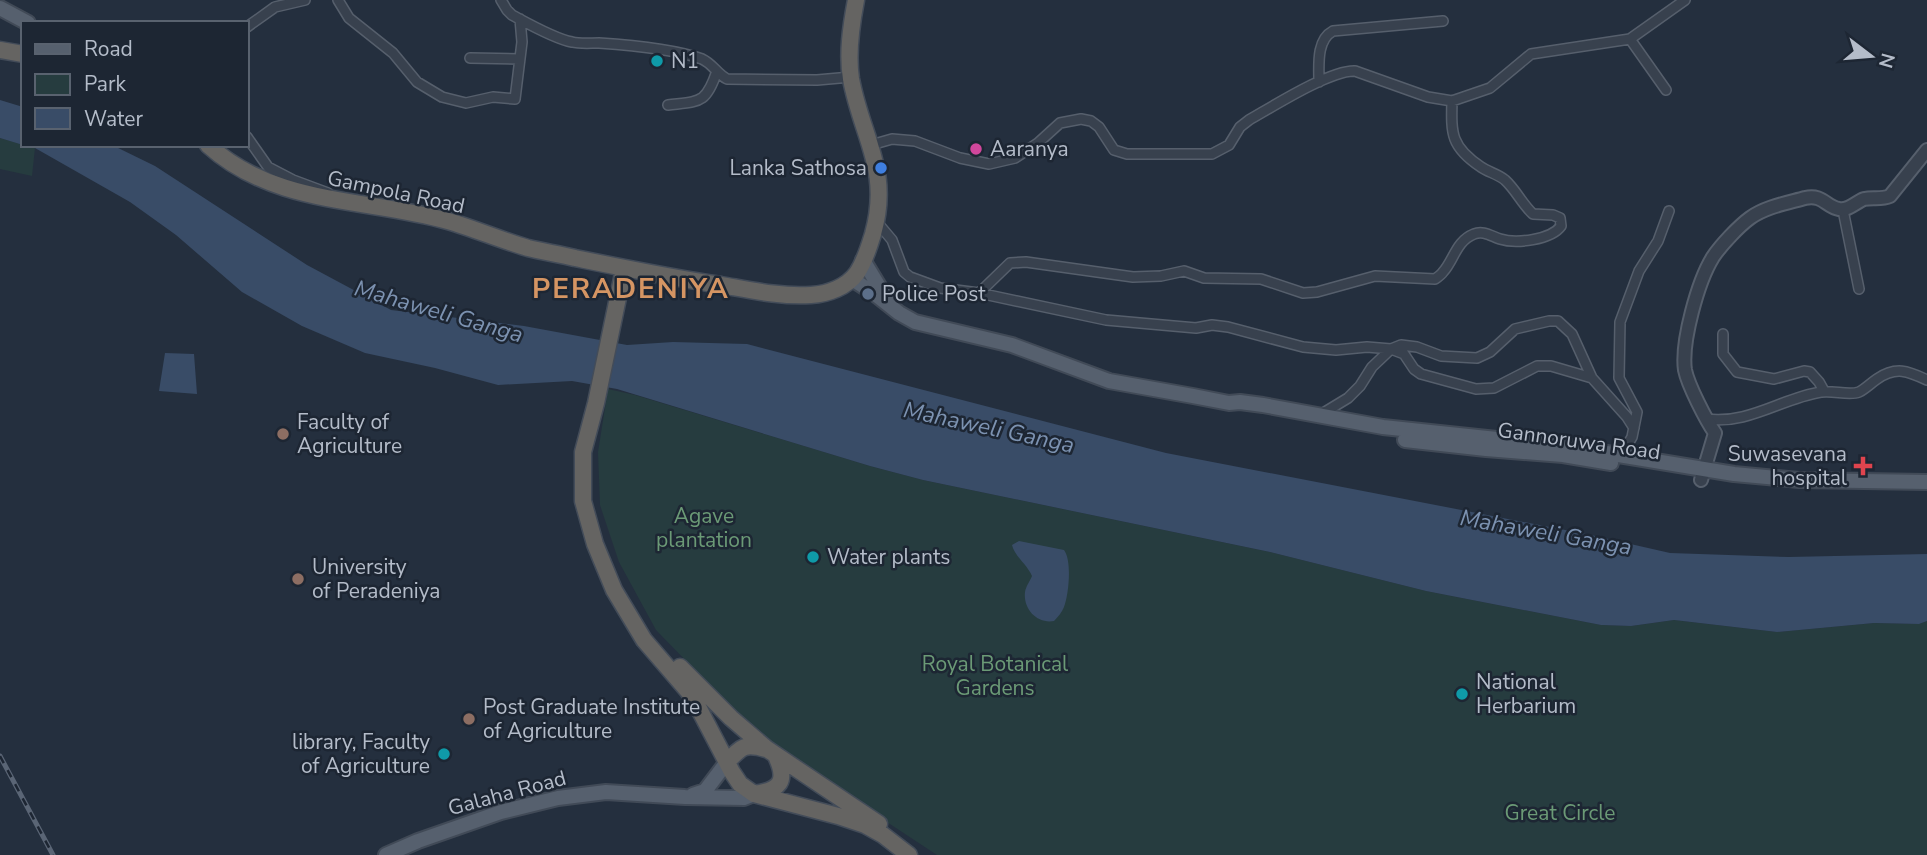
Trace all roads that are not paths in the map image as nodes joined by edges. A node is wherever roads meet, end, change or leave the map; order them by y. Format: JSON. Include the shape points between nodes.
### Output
{"nodes":[{"id":1,"x":305,"y":0,"type":"edge"},
{"id":2,"x":338,"y":0,"type":"edge"},
{"id":3,"x":501,"y":0,"type":"edge"},
{"id":4,"x":856,"y":0,"type":"edge"},
{"id":5,"x":1685,"y":0,"type":"edge"},
{"id":6,"x":0,"y":8,"type":"edge"},
{"id":7,"x":520,"y":19,"type":"junction"},
{"id":8,"x":24,"y":21,"type":"edge"},
{"id":9,"x":1443,"y":21,"type":"dead end"},
{"id":10,"x":248,"y":26,"type":"edge"},
{"id":11,"x":1630,"y":39,"type":"junction"},
{"id":12,"x":0,"y":50,"type":"edge"},
{"id":13,"x":21,"y":54,"type":"edge"},
{"id":14,"x":470,"y":58,"type":"dead end"},
{"id":15,"x":520,"y":59,"type":"junction"},
{"id":16,"x":717,"y":71,"type":"junction"},
{"id":17,"x":851,"y":77,"type":"junction"},
{"id":18,"x":1319,"y":82,"type":"junction"},
{"id":19,"x":1667,"y":90,"type":"dead end"},
{"id":20,"x":1452,"y":101,"type":"junction"},
{"id":21,"x":667,"y":105,"type":"dead end"},
{"id":22,"x":248,"y":138,"type":"edge"},
{"id":23,"x":871,"y":145,"type":"junction"},
{"id":24,"x":211,"y":147,"type":"edge"},
{"id":25,"x":1927,"y":150,"type":"edge"},
{"id":26,"x":341,"y":202,"type":"junction"},
{"id":27,"x":1843,"y":210,"type":"junction"},
{"id":28,"x":1669,"y":211,"type":"dead end"},
{"id":29,"x":876,"y":221,"type":"junction"},
{"id":30,"x":863,"y":260,"type":"junction"},
{"id":31,"x":624,"y":269,"type":"junction"},
{"id":32,"x":852,"y":279,"type":"junction"},
{"id":33,"x":1859,"y":289,"type":"dead end"},
{"id":34,"x":979,"y":293,"type":"junction"},
{"id":35,"x":890,"y":305,"type":"junction"},
{"id":36,"x":1723,"y":334,"type":"dead end"},
{"id":37,"x":1391,"y":349,"type":"junction"},
{"id":38,"x":1592,"y":378,"type":"junction"},
{"id":39,"x":1927,"y":380,"type":"edge"},
{"id":40,"x":1824,"y":391,"type":"junction"},
{"id":41,"x":596,"y":403,"type":"junction"},
{"id":42,"x":1229,"y":403,"type":"junction"},
{"id":43,"x":1319,"y":415,"type":"junction"},
{"id":44,"x":1706,"y":419,"type":"junction"},
{"id":45,"x":1634,"y":428,"type":"junction"},
{"id":46,"x":1529,"y":447,"type":"junction"},
{"id":47,"x":1621,"y":456,"type":"junction"},
{"id":48,"x":1703,"y":475,"type":"junction"},
{"id":49,"x":1927,"y":482,"type":"edge"},
{"id":50,"x":1927,"y":491,"type":"edge"},
{"id":51,"x":771,"y":753,"type":"junction"},
{"id":52,"x":727,"y":762,"type":"junction"},
{"id":53,"x":754,"y":794,"type":"junction"},
{"id":54,"x":685,"y":797,"type":"junction"},
{"id":55,"x":386,"y":855,"type":"edge"},
{"id":56,"x":909,"y":855,"type":"edge"},
{"id":57,"x":923,"y":855,"type":"edge"}],
"edges":[{"from":1,"to":10,"type":"street","via":[[275,8]]},
{"from":2,"to":15,"type":"street","via":[[349,18],[393,53],[417,82],[442,97],[466,103],[494,97],[515,99]]},
{"from":3,"to":7,"type":"street"},
{"from":4,"to":17,"type":"highway"},
{"from":5,"to":11,"type":"street"},
{"from":6,"to":8,"type":"main road"},
{"from":7,"to":15,"type":"street"},
{"from":7,"to":16,"type":"street","via":[[572,42],[674,52],[701,59]]},
{"from":9,"to":18,"type":"street","via":[[1326,35]]},
{"from":11,"to":19,"type":"street"},
{"from":11,"to":20,"type":"street","via":[[1531,54],[1490,88]]},
{"from":12,"to":13,"type":"highway"},
{"from":14,"to":15,"type":"street"},
{"from":16,"to":17,"type":"street","via":[[727,79]]},
{"from":16,"to":21,"type":"street","via":[[705,97]]},
{"from":17,"to":23,"type":"highway"},
{"from":18,"to":20,"type":"street","via":[[1355,71]]},
{"from":18,"to":23,"type":"street","via":[[1249,120],[1229,145],[1212,154],[1127,155],[1114,150],[1099,127],[1081,119],[1060,123],[1015,158],[989,164],[915,141],[892,139]]},
{"from":20,"to":34,"type":"street","via":[[1454,141],[1482,168],[1502,177],[1533,214],[1560,218],[1556,232],[1519,242],[1474,233],[1458,246],[1435,279],[1375,276],[1317,292],[1303,293],[1261,279],[1204,278],[1184,271],[1133,277],[1026,262],[1010,263]]},
{"from":22,"to":26,"type":"street","via":[[268,167]]},
{"from":23,"to":29,"type":"highway","via":[[879,186]]},
{"from":24,"to":26,"type":"highway","name":"Gampola Road","via":[[266,181]]},
{"from":25,"to":27,"type":"street","via":[[1890,196],[1864,200]]},
{"from":26,"to":31,"type":"highway","name":"Gampola Road","via":[[446,220],[530,248]]},
{"from":27,"to":33,"type":"street"},
{"from":27,"to":44,"type":"street","via":[[1809,197],[1766,210],[1740,227],[1713,257],[1693,305],[1686,340],[1685,371]]},
{"from":28,"to":45,"type":"street","via":[[1620,322],[1619,378],[1637,412]]},
{"from":29,"to":30,"type":"highway"},
{"from":29,"to":34,"type":"street","via":[[910,277],[940,288]]},
{"from":30,"to":32,"type":"highway"},
{"from":30,"to":35,"type":"main road","name":"Gannoruwa Road"},
{"from":31,"to":32,"type":"highway","name":"Gampola Road","via":[[794,295],[826,293]]},
{"from":31,"to":41,"type":"highway"},
{"from":32,"to":35,"type":"main road","name":"Gannoruwa Road"},
{"from":34,"to":37,"type":"street","via":[[1106,320],[1228,327],[1303,347]]},
{"from":35,"to":42,"type":"main road","name":"Gannoruwa Road","via":[[915,322],[1012,345],[1109,380]]},
{"from":36,"to":40,"type":"street","via":[[1723,354],[1737,372],[1774,379],[1810,372]]},
{"from":37,"to":38,"type":"street","via":[[1404,354],[1421,374],[1476,389],[1494,388],[1537,366]]},
{"from":37,"to":38,"type":"street","via":[[1401,345],[1441,356],[1476,358],[1490,352],[1515,329],[1558,321],[1572,334]]},
{"from":37,"to":43,"type":"street","via":[[1348,398]]},
{"from":38,"to":45,"type":"street"},
{"from":39,"to":40,"type":"street","via":[[1903,370],[1884,374],[1857,393]]},
{"from":40,"to":44,"type":"street","via":[[1758,414]]},
{"from":41,"to":51,"type":"highway","via":[[590,451],[592,502],[602,540],[626,593],[641,622],[668,656]]},
{"from":41,"to":52,"type":"highway","via":[[583,452],[583,501],[595,544],[623,608],[692,698]]},
{"from":42,"to":43,"type":"main road","name":"Gannoruwa Road"},
{"from":42,"to":46,"type":"main road","name":"Gannoruwa Road","via":[[1394,438],[1455,446]]},
{"from":43,"to":46,"type":"main road","name":"Gannoruwa Road"},
{"from":44,"to":48,"type":"street","via":[[1715,433]]},
{"from":45,"to":47,"type":"street"},
{"from":46,"to":47,"type":"main road","name":"Gannoruwa Road","via":[[1564,446]]},
{"from":46,"to":48,"type":"main road","name":"Gannoruwa Road"},
{"from":47,"to":48,"type":"main road","name":"Gannoruwa Road"},
{"from":48,"to":49,"type":"main road","name":"Gannoruwa Road"},
{"from":48,"to":50,"type":"main road","name":"Gannoruwa Road","via":[[1733,484],[1792,489]]},
{"from":51,"to":52,"type":"highway","via":[[752,745],[742,747]]},
{"from":51,"to":53,"type":"highway","via":[[779,764],[778,786]]},
{"from":51,"to":57,"type":"highway"},
{"from":52,"to":53,"type":"highway","via":[[740,783]]},
{"from":52,"to":54,"type":"main road","via":[[705,791]]},
{"from":53,"to":54,"type":"main road","name":"Galaha Road","via":[[744,798]]},
{"from":53,"to":56,"type":"highway","via":[[865,825]]},
{"from":54,"to":55,"type":"main road","name":"Galaha Road","via":[[606,792],[558,798],[501,812]]}]}
